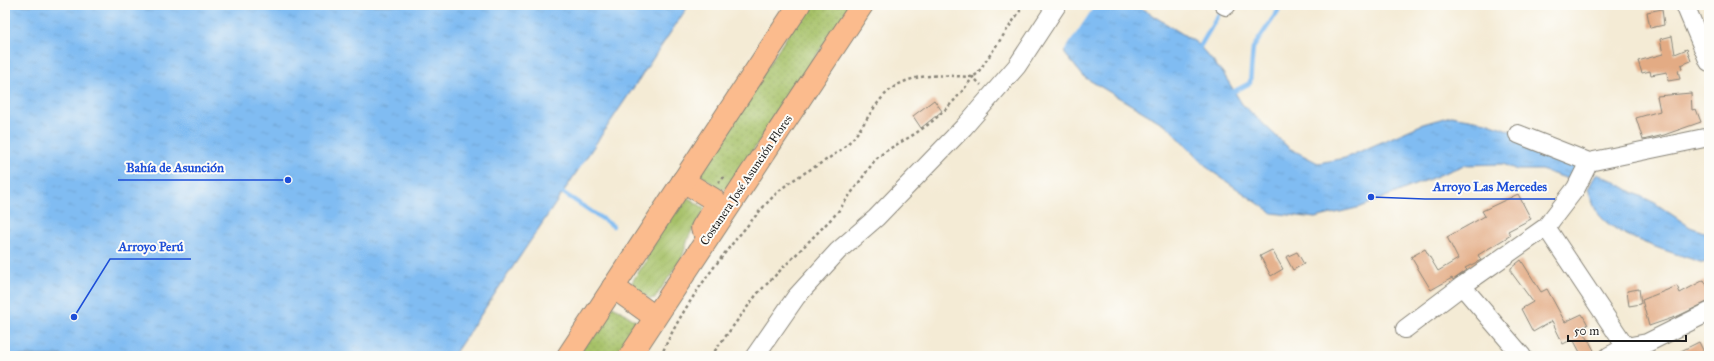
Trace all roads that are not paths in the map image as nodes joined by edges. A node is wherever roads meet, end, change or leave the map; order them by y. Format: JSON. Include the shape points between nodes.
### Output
{"nodes":[{"id":1,"x":799,"y":5,"type":"edge"},
{"id":2,"x":862,"y":5,"type":"edge"},
{"id":3,"x":1057,"y":5,"type":"edge"},
{"id":4,"x":1224,"y":5,"type":"edge"},
{"id":5,"x":1227,"y":5,"type":"edge"},
{"id":6,"x":1685,"y":5,"type":"edge"},
{"id":7,"x":1708,"y":52,"type":"edge"},
{"id":8,"x":1518,"y":134,"type":"dead end"},
{"id":9,"x":1709,"y":136,"type":"edge"},
{"id":10,"x":1587,"y":165,"type":"junction"},
{"id":11,"x":683,"y":180,"type":"junction"},
{"id":12,"x":1546,"y":227,"type":"junction"},
{"id":13,"x":697,"y":254,"type":"junction"},
{"id":14,"x":1462,"y":286,"type":"junction"},
{"id":15,"x":613,"y":287,"type":"junction"},
{"id":16,"x":1709,"y":312,"type":"edge"},
{"id":17,"x":655,"y":316,"type":"junction"},
{"id":18,"x":1405,"y":329,"type":"dead end"},
{"id":19,"x":1626,"y":347,"type":"junction"},
{"id":20,"x":568,"y":356,"type":"edge"},
{"id":21,"x":630,"y":356,"type":"edge"},
{"id":22,"x":755,"y":356,"type":"edge"},
{"id":23,"x":1522,"y":356,"type":"edge"},
{"id":24,"x":1609,"y":356,"type":"edge"}],
"edges":[{"from":1,"to":11,"type":"highway"},
{"from":2,"to":13,"type":"highway","name":"Costanera José Asunción Flores"},
{"from":3,"to":22,"type":"street","via":[[1017,66],[964,127],[882,212],[838,251],[796,297]]},
{"from":4,"to":5,"type":"street"},
{"from":6,"to":7,"type":"street"},
{"from":8,"to":10,"type":"street"},
{"from":9,"to":10,"type":"street"},
{"from":10,"to":12,"type":"street","via":[[1576,188]]},
{"from":11,"to":13,"type":"highway","via":[[710,196],[714,204],[713,210],[697,235]]},
{"from":11,"to":15,"type":"highway"},
{"from":12,"to":14,"type":"street"},
{"from":12,"to":19,"type":"street"},
{"from":13,"to":17,"type":"highway","name":"Costanera José Asunción Flores"},
{"from":14,"to":18,"type":"street"},
{"from":14,"to":23,"type":"street"},
{"from":15,"to":17,"type":"highway"},
{"from":15,"to":20,"type":"highway"},
{"from":16,"to":19,"type":"street","via":[[1647,343]]},
{"from":17,"to":21,"type":"highway","name":"Costanera José Asunción Flores"},
{"from":19,"to":24,"type":"street"}]}
